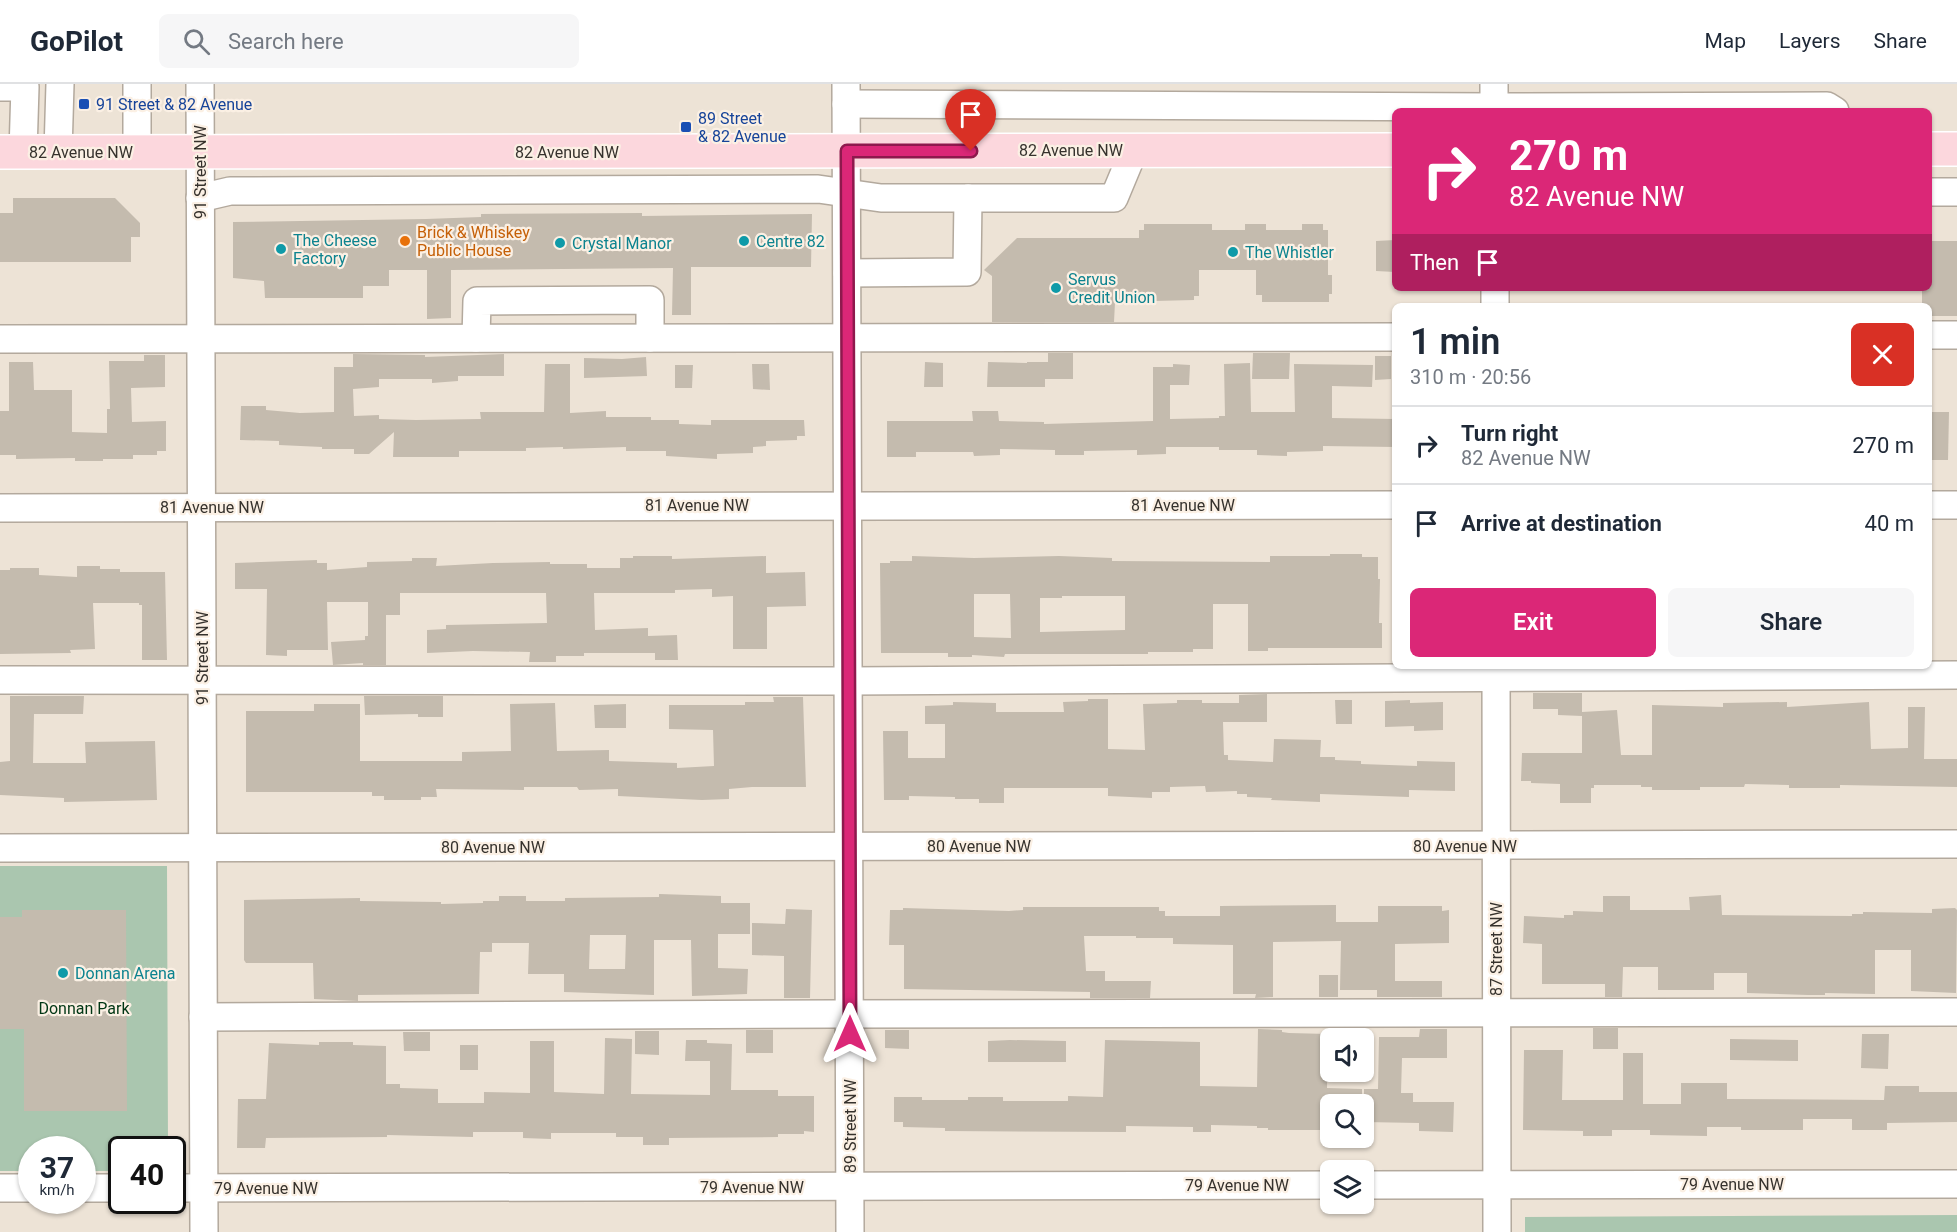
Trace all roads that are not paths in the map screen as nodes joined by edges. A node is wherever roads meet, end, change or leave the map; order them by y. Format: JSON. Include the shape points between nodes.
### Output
{"nodes":[{"id":1,"x":60,"y":84,"type":"edge"},
{"id":2,"x":137,"y":84,"type":"edge"},
{"id":3,"x":200,"y":84,"type":"edge"},
{"id":4,"x":0,"y":87,"type":"edge"},
{"id":5,"x":846,"y":94,"type":"edge"},
{"id":6,"x":1494,"y":101,"type":"edge"},
{"id":7,"x":1830,"y":108,"type":"edge"},
{"id":8,"x":1932,"y":149,"type":"edge"},
{"id":9,"x":1957,"y":149,"type":"edge"},
{"id":10,"x":1134,"y":150,"type":"junction"},
{"id":11,"x":1392,"y":150,"type":"edge"},
{"id":12,"x":847,"y":151,"type":"junction"},
{"id":13,"x":11,"y":152,"type":"edge"},
{"id":14,"x":58,"y":152,"type":"junction"},
{"id":15,"x":137,"y":152,"type":"junction"},
{"id":16,"x":200,"y":152,"type":"junction"},
{"id":17,"x":1932,"y":192,"type":"edge"},
{"id":18,"x":1957,"y":192,"type":"edge"},
{"id":19,"x":847,"y":193,"type":"junction"},
{"id":20,"x":200,"y":198,"type":"junction"},
{"id":21,"x":968,"y":198,"type":"junction"},
{"id":22,"x":847,"y":273,"type":"junction"},
{"id":23,"x":1932,"y":335,"type":"edge"},
{"id":24,"x":1957,"y":335,"type":"edge"},
{"id":25,"x":1392,"y":337,"type":"edge"},
{"id":26,"x":476,"y":338,"type":"junction"},
{"id":27,"x":650,"y":338,"type":"junction"},
{"id":28,"x":848,"y":338,"type":"junction"},
{"id":29,"x":0,"y":339,"type":"edge"},
{"id":30,"x":201,"y":339,"type":"junction"},
{"id":31,"x":848,"y":504,"type":"junction"},
{"id":32,"x":1392,"y":505,"type":"edge"},
{"id":33,"x":1932,"y":505,"type":"edge"},
{"id":34,"x":1957,"y":505,"type":"edge"},
{"id":35,"x":0,"y":507,"type":"edge"},
{"id":36,"x":201,"y":507,"type":"junction"},
{"id":37,"x":1496,"y":671,"type":"edge"},
{"id":38,"x":1957,"y":675,"type":"edge"},
{"id":39,"x":0,"y":680,"type":"edge"},
{"id":40,"x":202,"y":680,"type":"junction"},
{"id":41,"x":849,"y":681,"type":"junction"},
{"id":42,"x":1957,"y":844,"type":"edge"},
{"id":43,"x":1496,"y":846,"type":"junction"},
{"id":44,"x":203,"y":847,"type":"junction"},
{"id":45,"x":849,"y":847,"type":"junction"},
{"id":46,"x":0,"y":848,"type":"edge"},
{"id":47,"x":1957,"y":1012,"type":"edge"},
{"id":48,"x":849,"y":1014,"type":"junction"},
{"id":49,"x":1496,"y":1014,"type":"junction"},
{"id":50,"x":203,"y":1017,"type":"junction"},
{"id":51,"x":1957,"y":1184,"type":"edge"},
{"id":52,"x":1320,"y":1185,"type":"edge"},
{"id":53,"x":1374,"y":1185,"type":"edge"},
{"id":54,"x":1497,"y":1185,"type":"junction"},
{"id":55,"x":850,"y":1187,"type":"junction"},
{"id":56,"x":0,"y":1188,"type":"edge"},
{"id":57,"x":18,"y":1188,"type":"edge"},
{"id":58,"x":186,"y":1188,"type":"edge"},
{"id":59,"x":204,"y":1188,"type":"junction"},
{"id":60,"x":204,"y":1232,"type":"edge"},
{"id":61,"x":850,"y":1232,"type":"edge"},
{"id":62,"x":1497,"y":1232,"type":"edge"}],
"edges":[{"from":1,"to":14,"type":"street"},
{"from":2,"to":15,"type":"street"},
{"from":3,"to":16,"type":"street","name":"91 Street NW"},
{"from":4,"to":13,"type":"street","via":[[26,87]]},
{"from":5,"to":6,"type":"street"},
{"from":5,"to":12,"type":"street","name":"89 Street NW"},
{"from":6,"to":7,"type":"street"},
{"from":8,"to":9,"type":"main road"},
{"from":10,"to":11,"type":"main road","name":"82 Avenue NW"},
{"from":10,"to":12,"type":"main road","name":"82 Avenue NW"},
{"from":10,"to":21,"type":"street","name":"82 Avenue NW","via":[[1114,198]]},
{"from":12,"to":16,"type":"main road","name":"82 Avenue NW"},
{"from":12,"to":19,"type":"street","name":"89 Street NW"},
{"from":13,"to":14,"type":"main road","name":"82 Avenue NW"},
{"from":14,"to":15,"type":"main road","name":"82 Avenue NW"},
{"from":15,"to":16,"type":"main road","name":"82 Avenue NW"},
{"from":16,"to":20,"type":"street","name":"91 Street NW"},
{"from":17,"to":18,"type":"street"},
{"from":19,"to":20,"type":"street","name":"82 Avenue NW","via":[[818,189],[230,191]]},
{"from":19,"to":21,"type":"street","name":"82 Avenue NW","via":[[881,198]]},
{"from":19,"to":22,"type":"street","name":"89 Street NW"},
{"from":20,"to":30,"type":"street","name":"91 Street NW"},
{"from":21,"to":22,"type":"street","via":[[967,272]]},
{"from":22,"to":28,"type":"street","name":"89 Street NW"},
{"from":23,"to":24,"type":"street"},
{"from":25,"to":28,"type":"street"},
{"from":26,"to":27,"type":"street"},
{"from":26,"to":27,"type":"street","via":[[477,301],[638,300],[650,300]]},
{"from":26,"to":30,"type":"street"},
{"from":27,"to":28,"type":"street"},
{"from":28,"to":31,"type":"street","name":"89 Street NW"},
{"from":29,"to":30,"type":"street"},
{"from":30,"to":36,"type":"street","name":"91 Street NW"},
{"from":31,"to":32,"type":"street","name":"81 Avenue NW"},
{"from":31,"to":36,"type":"street","name":"81 Avenue NW"},
{"from":31,"to":41,"type":"street","name":"89 Street NW"},
{"from":33,"to":34,"type":"street"},
{"from":35,"to":36,"type":"street","name":"81 Avenue NW"},
{"from":36,"to":40,"type":"street","name":"91 Street NW"},
{"from":37,"to":38,"type":"street"},
{"from":37,"to":41,"type":"street"},
{"from":37,"to":43,"type":"street","name":"87 Street NW"},
{"from":39,"to":40,"type":"street"},
{"from":40,"to":41,"type":"street"},
{"from":40,"to":44,"type":"street","name":"91 Street NW"},
{"from":41,"to":45,"type":"street","name":"89 Street NW"},
{"from":42,"to":43,"type":"street","name":"80 Avenue NW"},
{"from":43,"to":45,"type":"street","name":"80 Avenue NW"},
{"from":43,"to":49,"type":"street","name":"87 Street NW"},
{"from":44,"to":45,"type":"street","name":"80 Avenue NW"},
{"from":44,"to":46,"type":"street","name":"80 Avenue NW"},
{"from":44,"to":50,"type":"street","name":"91 Street NW"},
{"from":45,"to":48,"type":"street","name":"89 Street NW"},
{"from":47,"to":49,"type":"street"},
{"from":48,"to":49,"type":"street"},
{"from":48,"to":50,"type":"street"},
{"from":48,"to":55,"type":"street","name":"89 Street NW"},
{"from":49,"to":54,"type":"street","name":"87 Street NW"},
{"from":50,"to":59,"type":"street","name":"91 Street NW"},
{"from":51,"to":54,"type":"street","name":"79 Avenue NW"},
{"from":52,"to":55,"type":"street","name":"79 Avenue NW"},
{"from":53,"to":54,"type":"street","name":"79 Avenue NW"},
{"from":54,"to":62,"type":"street","name":"87 Street NW"},
{"from":55,"to":59,"type":"street","name":"79 Avenue NW"},
{"from":55,"to":61,"type":"street","name":"89 Street NW"},
{"from":56,"to":57,"type":"street"},
{"from":58,"to":59,"type":"street","name":"79 Avenue NW"},
{"from":59,"to":60,"type":"street","name":"91 Street NW"}]}
